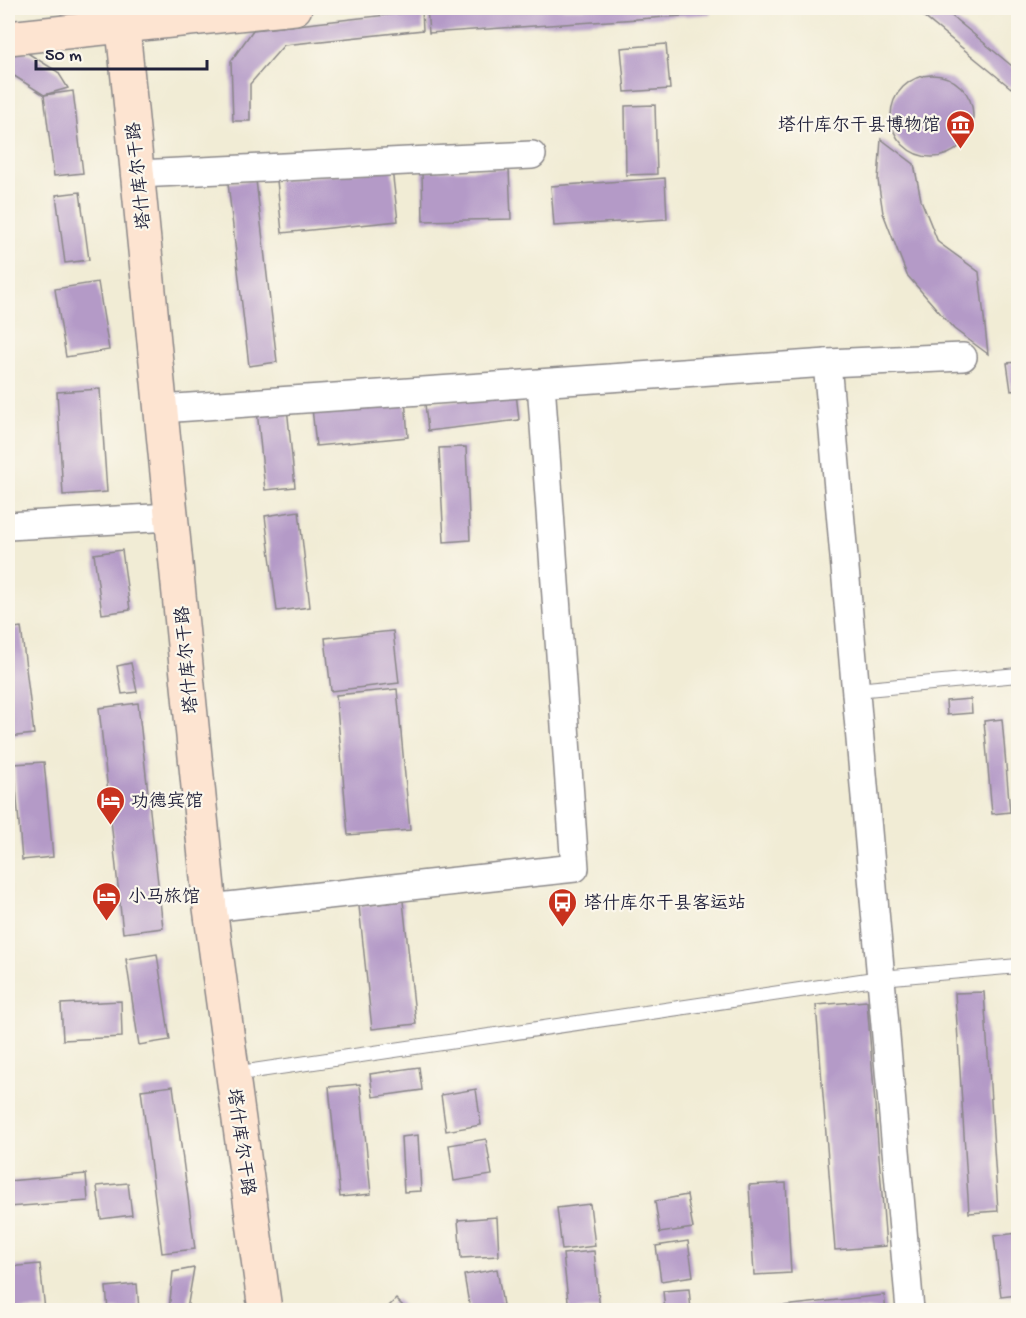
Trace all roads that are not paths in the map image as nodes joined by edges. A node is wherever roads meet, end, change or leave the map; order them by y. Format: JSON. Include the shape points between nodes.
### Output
{"nodes":[{"id":1,"x":295,"y":8,"type":"edge"},
{"id":2,"x":122,"y":16,"type":"edge"},
{"id":3,"x":8,"y":38,"type":"edge"},
{"id":4,"x":532,"y":155,"type":"dead end"},
{"id":5,"x":138,"y":174,"type":"junction"},
{"id":6,"x":963,"y":357,"type":"dead end"},
{"id":7,"x":827,"y":363,"type":"junction"},
{"id":8,"x":541,"y":383,"type":"junction"},
{"id":9,"x":161,"y":409,"type":"junction"},
{"id":10,"x":171,"y":517,"type":"junction"},
{"id":11,"x":8,"y":526,"type":"edge"},
{"id":12,"x":1018,"y":675,"type":"edge"},
{"id":13,"x":856,"y":690,"type":"junction"},
{"id":14,"x":210,"y":908,"type":"junction"},
{"id":15,"x":1018,"y":966,"type":"edge"},
{"id":16,"x":881,"y":978,"type":"junction"},
{"id":17,"x":233,"y":1074,"type":"junction"},
{"id":18,"x":265,"y":1311,"type":"edge"},
{"id":19,"x":910,"y":1311,"type":"edge"}],
"edges":[{"from":1,"to":2,"type":"main road"},
{"from":2,"to":3,"type":"main road","via":[[52,33]]},
{"from":2,"to":5,"type":"main road","name":"塔什库尔干路"},
{"from":4,"to":5,"type":"street"},
{"from":5,"to":9,"type":"main road","name":"塔什库尔干路"},
{"from":6,"to":7,"type":"street"},
{"from":7,"to":8,"type":"street"},
{"from":7,"to":13,"type":"street"},
{"from":8,"to":9,"type":"street"},
{"from":8,"to":14,"type":"street","via":[[575,868]]},
{"from":9,"to":10,"type":"main road","name":"塔什库尔干路"},
{"from":10,"to":11,"type":"street"},
{"from":10,"to":14,"type":"main road","name":"塔什库尔干路"},
{"from":12,"to":13,"type":"lane"},
{"from":13,"to":16,"type":"street"},
{"from":14,"to":17,"type":"main road","name":"塔什库尔干路"},
{"from":15,"to":16,"type":"lane"},
{"from":16,"to":17,"type":"lane"},
{"from":16,"to":19,"type":"street"},
{"from":17,"to":18,"type":"main road","name":"塔什库尔干路"}]}
